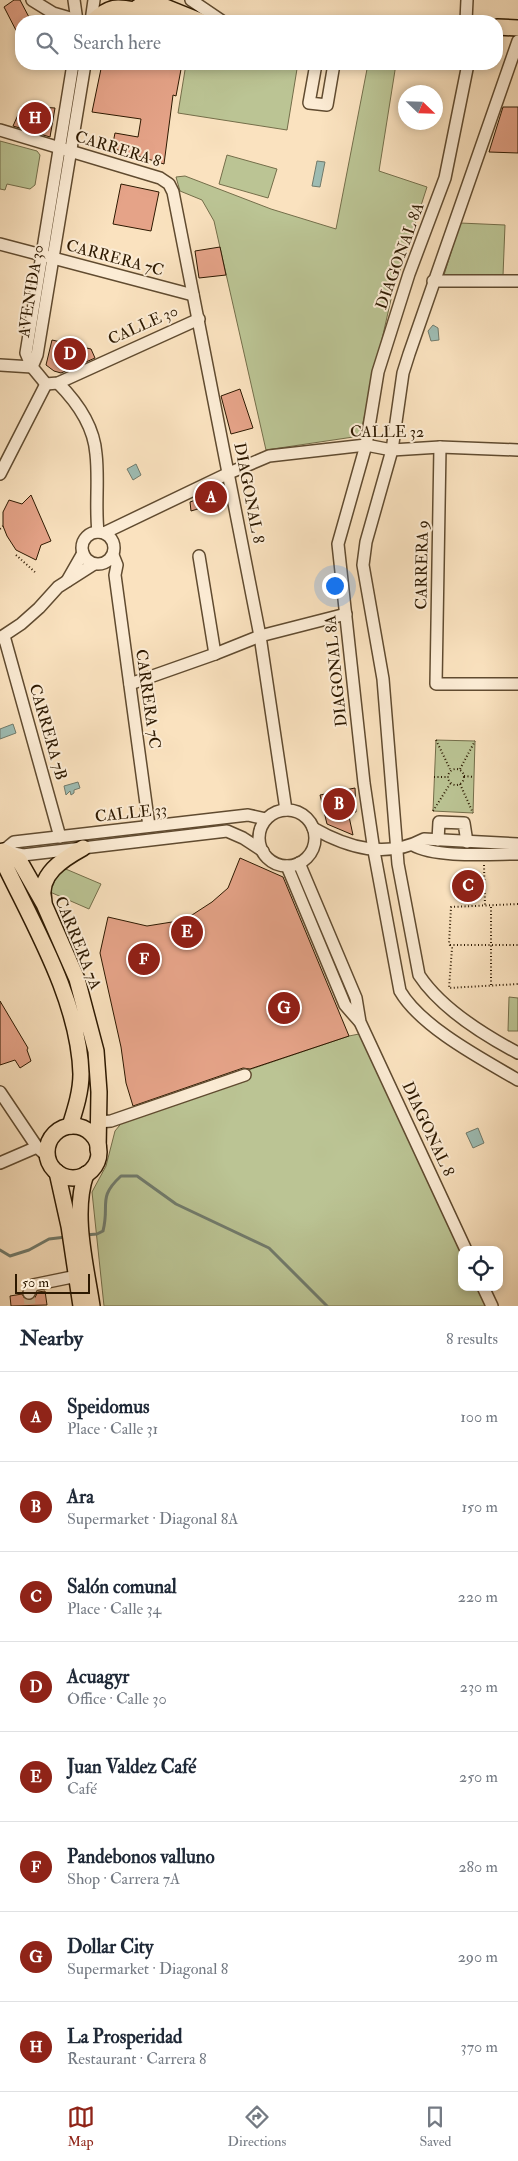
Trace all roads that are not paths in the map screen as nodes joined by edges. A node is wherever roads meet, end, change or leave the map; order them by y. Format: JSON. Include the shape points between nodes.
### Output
{"nodes":[{"id":1,"x":32,"y":0,"type":"edge"},
{"id":2,"x":74,"y":0,"type":"edge"},
{"id":3,"x":94,"y":0,"type":"edge"},
{"id":4,"x":125,"y":0,"type":"edge"},
{"id":5,"x":191,"y":0,"type":"edge"},
{"id":6,"x":467,"y":0,"type":"edge"},
{"id":7,"x":147,"y":6,"type":"edge"},
{"id":8,"x":59,"y":15,"type":"edge"},
{"id":9,"x":76,"y":15,"type":"edge"},
{"id":10,"x":93,"y":15,"type":"edge"},
{"id":11,"x":99,"y":15,"type":"edge"},
{"id":12,"x":160,"y":15,"type":"edge"},
{"id":13,"x":179,"y":15,"type":"edge"},
{"id":14,"x":213,"y":15,"type":"edge"},
{"id":15,"x":466,"y":15,"type":"edge"},
{"id":16,"x":503,"y":28,"type":"edge"},
{"id":17,"x":518,"y":28,"type":"edge"},
{"id":18,"x":518,"y":41,"type":"edge"},
{"id":19,"x":72,"y":70,"type":"edge"},
{"id":20,"x":84,"y":70,"type":"edge"},
{"id":21,"x":315,"y":70,"type":"edge"},
{"id":22,"x":333,"y":70,"type":"edge"},
{"id":23,"x":467,"y":70,"type":"edge"},
{"id":24,"x":0,"y":130,"type":"edge"},
{"id":25,"x":59,"y":148,"type":"junction"},
{"id":26,"x":71,"y":152,"type":"junction"},
{"id":27,"x":169,"y":184,"type":"joint"},
{"id":28,"x":0,"y":244,"type":"edge"},
{"id":29,"x":41,"y":255,"type":"junction"},
{"id":30,"x":53,"y":258,"type":"junction"},
{"id":31,"x":433,"y":281,"type":"junction"},
{"id":32,"x":518,"y":281,"type":"edge"},
{"id":33,"x":193,"y":295,"type":"junction"},
{"id":34,"x":199,"y":319,"type":"junction"},
{"id":35,"x":0,"y":365,"type":"edge"},
{"id":36,"x":32,"y":367,"type":"junction"},
{"id":37,"x":58,"y":383,"type":"junction"},
{"id":38,"x":46,"y":384,"type":"junction"},
{"id":39,"x":366,"y":446,"type":"junction"},
{"id":40,"x":440,"y":447,"type":"junction"},
{"id":41,"x":392,"y":450,"type":"junction"},
{"id":42,"x":518,"y":450,"type":"edge"},
{"id":43,"x":229,"y":473,"type":"junction"},
{"id":44,"x":0,"y":474,"type":"edge"},
{"id":45,"x":95,"y":510,"type":"junction"},
{"id":46,"x":124,"y":524,"type":"junction"},
{"id":47,"x":101,"y":533,"type":"junction"},
{"id":48,"x":84,"y":540,"type":"junction"},
{"id":49,"x":114,"y":549,"type":"junction"},
{"id":50,"x":83,"y":554,"type":"junction"},
{"id":51,"x":199,"y":556,"type":"dead end"},
{"id":52,"x":99,"y":564,"type":"junction"},
{"id":53,"x":115,"y":575,"type":"junction"},
{"id":54,"x":67,"y":581,"type":"junction"},
{"id":55,"x":346,"y":614,"type":"junction"},
{"id":56,"x":260,"y":636,"type":"junction"},
{"id":57,"x":2,"y":637,"type":"edge"},
{"id":58,"x":215,"y":654,"type":"junction"},
{"id":59,"x":130,"y":684,"type":"junction"},
{"id":60,"x":518,"y":684,"type":"edge"},
{"id":61,"x":286,"y":810,"type":"junction"},
{"id":62,"x":266,"y":819,"type":"junction"},
{"id":63,"x":149,"y":826,"type":"junction"},
{"id":64,"x":313,"y":828,"type":"junction"},
{"id":65,"x":60,"y":837,"type":"junction"},
{"id":66,"x":334,"y":840,"type":"junction"},
{"id":67,"x":438,"y":840,"type":"junction"},
{"id":68,"x":467,"y":842,"type":"junction"},
{"id":69,"x":518,"y":844,"type":"edge"},
{"id":70,"x":314,"y":845,"type":"junction"},
{"id":71,"x":413,"y":845,"type":"junction"},
{"id":72,"x":83,"y":848,"type":"junction"},
{"id":73,"x":397,"y":848,"type":"junction"},
{"id":74,"x":1,"y":850,"type":"edge"},
{"id":75,"x":374,"y":850,"type":"junction"},
{"id":76,"x":263,"y":851,"type":"junction"},
{"id":77,"x":518,"y":854,"type":"edge"},
{"id":78,"x":298,"y":863,"type":"junction"},
{"id":79,"x":287,"y":866,"type":"junction"},
{"id":80,"x":46,"y":910,"type":"junction"},
{"id":81,"x":360,"y":1022,"type":"junction"},
{"id":82,"x":518,"y":1053,"type":"edge"},
{"id":83,"x":245,"y":1075,"type":"dead end"},
{"id":84,"x":518,"y":1080,"type":"edge"},
{"id":85,"x":0,"y":1092,"type":"edge"},
{"id":86,"x":98,"y":1122,"type":"junction"},
{"id":87,"x":70,"y":1126,"type":"junction"},
{"id":88,"x":98,"y":1150,"type":"junction"},
{"id":89,"x":42,"y":1152,"type":"junction"},
{"id":90,"x":0,"y":1164,"type":"edge"},
{"id":91,"x":57,"y":1172,"type":"junction"},
{"id":92,"x":86,"y":1174,"type":"junction"},
{"id":93,"x":75,"y":1225,"type":"junction"},
{"id":94,"x":464,"y":1246,"type":"edge"},
{"id":95,"x":78,"y":1251,"type":"junction"},
{"id":96,"x":77,"y":1276,"type":"junction"},
{"id":97,"x":486,"y":1291,"type":"edge"},
{"id":98,"x":29,"y":1293,"type":"dead end"},
{"id":99,"x":81,"y":1306,"type":"edge"},
{"id":100,"x":92,"y":1306,"type":"edge"},
{"id":101,"x":492,"y":1306,"type":"edge"}],
"edges":[{"from":1,"to":8,"type":"street"},
{"from":2,"to":9,"type":"street"},
{"from":3,"to":10,"type":"street"},
{"from":4,"to":7,"type":"main road"},
{"from":5,"to":14,"type":"street"},
{"from":6,"to":15,"type":"street"},
{"from":7,"to":11,"type":"main road","via":[[116,7]]},
{"from":7,"to":12,"type":"main road"},
{"from":7,"to":13,"type":"main road"},
{"from":16,"to":17,"type":"main road"},
{"from":18,"to":31,"type":"street"},
{"from":19,"to":25,"type":"street","name":"AVENIDA 30"},
{"from":20,"to":26,"type":"street","name":"AVENIDA 30"},
{"from":21,"to":22,"type":"street","via":[[309,103],[326,105]]},
{"from":23,"to":39,"type":"street","name":"DIAGONAL 8A","via":[[443,185],[409,274],[378,372]]},
{"from":24,"to":25,"type":"street","name":"CARRERA 8"},
{"from":25,"to":26,"type":"street","name":"CARRERA 8"},
{"from":25,"to":29,"type":"street","name":"AVENIDA 30"},
{"from":26,"to":27,"type":"street","name":"CARRERA 8","via":[[160,178]]},
{"from":26,"to":30,"type":"street","name":"AVENIDA 30"},
{"from":27,"to":33,"type":"street","name":"DIAGONAL 8"},
{"from":28,"to":29,"type":"street","name":"CARRERA 7C"},
{"from":29,"to":30,"type":"street","name":"CARRERA 7C"},
{"from":29,"to":36,"type":"street","name":"AVENIDA 30","via":[[26,353]]},
{"from":30,"to":33,"type":"street","name":"CARRERA 7C"},
{"from":30,"to":36,"type":"street","name":"AVENIDA 30","via":[[37,356]]},
{"from":31,"to":32,"type":"street"},
{"from":31,"to":41,"type":"street","via":[[403,373]]},
{"from":33,"to":34,"type":"street","name":"DIAGONAL 8"},
{"from":34,"to":37,"type":"street","name":"CALLE 30"},
{"from":34,"to":43,"type":"street","name":"DIAGONAL 8"},
{"from":35,"to":36,"type":"street"},
{"from":36,"to":38,"type":"street"},
{"from":37,"to":38,"type":"street","name":"CALLE 30"},
{"from":37,"to":45,"type":"street","via":[[72,397],[87,421],[96,453]]},
{"from":38,"to":44,"type":"street"},
{"from":39,"to":41,"type":"street","name":"CALLE 32"},
{"from":39,"to":43,"type":"street","name":"CALLE 32","via":[[269,456]]},
{"from":39,"to":55,"type":"street","name":"DIAGONAL 8A","via":[[338,544]]},
{"from":40,"to":41,"type":"street","name":"CALLE 32"},
{"from":40,"to":42,"type":"street","name":"CALLE 32"},
{"from":40,"to":60,"type":"street","name":"CARRERA 9","via":[[436,684]]},
{"from":41,"to":73,"type":"street","via":[[366,542],[363,566],[382,679]]},
{"from":43,"to":46,"type":"street","name":"CALLE 32"},
{"from":43,"to":56,"type":"street","name":"DIAGONAL 8"},
{"from":45,"to":47,"type":"street"},
{"from":45,"to":48,"type":"street"},
{"from":46,"to":47,"type":"street","name":"CALLE 32"},
{"from":46,"to":49,"type":"street"},
{"from":47,"to":48,"type":"street"},
{"from":47,"to":49,"type":"street"},
{"from":48,"to":50,"type":"street"},
{"from":49,"to":52,"type":"street"},
{"from":49,"to":53,"type":"street","name":"CARRERA 7C"},
{"from":50,"to":52,"type":"street"},
{"from":50,"to":54,"type":"street"},
{"from":51,"to":58,"type":"street"},
{"from":52,"to":53,"type":"street"},
{"from":52,"to":54,"type":"street"},
{"from":53,"to":59,"type":"street","name":"CARRERA 7C"},
{"from":54,"to":57,"type":"street","via":[[40,608]]},
{"from":55,"to":56,"type":"street"},
{"from":55,"to":75,"type":"street","name":"DIAGONAL 8A"},
{"from":56,"to":58,"type":"street"},
{"from":56,"to":61,"type":"street","name":"DIAGONAL 8"},
{"from":57,"to":65,"type":"street","name":"CARRERA 7B"},
{"from":58,"to":59,"type":"street"},
{"from":59,"to":63,"type":"street","name":"CARRERA 7C"},
{"from":61,"to":62,"type":"street"},
{"from":61,"to":64,"type":"street","via":[[302,814]]},
{"from":62,"to":63,"type":"street","name":"CALLE 33","via":[[248,815]]},
{"from":62,"to":76,"type":"street","via":[[259,840]]},
{"from":63,"to":65,"type":"street","name":"CALLE 33"},
{"from":64,"to":66,"type":"street"},
{"from":64,"to":70,"type":"street"},
{"from":65,"to":74,"type":"street","name":"CALLE 33","via":[[14,842]]},
{"from":66,"to":70,"type":"street"},
{"from":66,"to":75,"type":"street"},
{"from":67,"to":68,"type":"street"},
{"from":67,"to":68,"type":"street","via":[[439,822],[464,823]]},
{"from":67,"to":71,"type":"street","via":[[424,839]]},
{"from":68,"to":69,"type":"street"},
{"from":70,"to":78,"type":"street","via":[[305,859]]},
{"from":71,"to":73,"type":"street"},
{"from":71,"to":77,"type":"street","via":[[436,852]]},
{"from":72,"to":74,"type":"street","name":"CALLE 33","via":[[24,855]]},
{"from":72,"to":76,"type":"street","name":"CALLE 33","via":[[227,831]]},
{"from":72,"to":80,"type":"main road","via":[[57,864],[47,876],[41,891]]},
{"from":73,"to":75,"type":"street"},
{"from":73,"to":82,"type":"street","via":[[419,975],[438,998],[480,1030]]},
{"from":74,"to":80,"type":"main road","name":"CARRERA 7A","via":[[19,860]]},
{"from":74,"to":87,"type":"main road","name":"CARRERA 7A","via":[[3,861],[60,980],[70,1014],[81,1075]]},
{"from":75,"to":84,"type":"street","name":"DIAGONAL 8A","via":[[400,991],[411,1008],[455,1041]]},
{"from":76,"to":79,"type":"street","via":[[271,861]]},
{"from":78,"to":79,"type":"street"},
{"from":78,"to":81,"type":"street","name":"DIAGONAL 8","via":[[356,998]]},
{"from":79,"to":81,"type":"street","name":"DIAGONAL 8","via":[[345,1005]]},
{"from":80,"to":86,"type":"main road","name":"CARRERA 7A","via":[[77,979],[96,1051]]},
{"from":81,"to":94,"type":"street","name":"DIAGONAL 8"},
{"from":83,"to":86,"type":"street","via":[[111,1121]]},
{"from":85,"to":89,"type":"street"},
{"from":86,"to":88,"type":"main road","name":"CARRERA 7A"},
{"from":87,"to":88,"type":"main road","via":[[92,1135]]},
{"from":87,"to":89,"type":"main road","via":[[57,1132],[47,1150]]},
{"from":88,"to":92,"type":"main road","via":[[94,1166]]},
{"from":89,"to":90,"type":"street"},
{"from":89,"to":91,"type":"main road"},
{"from":91,"to":92,"type":"main road","via":[[68,1177]]},
{"from":91,"to":93,"type":"main road"},
{"from":92,"to":93,"type":"main road"},
{"from":93,"to":95,"type":"main road"},
{"from":95,"to":96,"type":"main road"},
{"from":95,"to":100,"type":"main road"},
{"from":96,"to":98,"type":"street","via":[[33,1284]]},
{"from":96,"to":99,"type":"main road"},
{"from":97,"to":101,"type":"street"}]}
